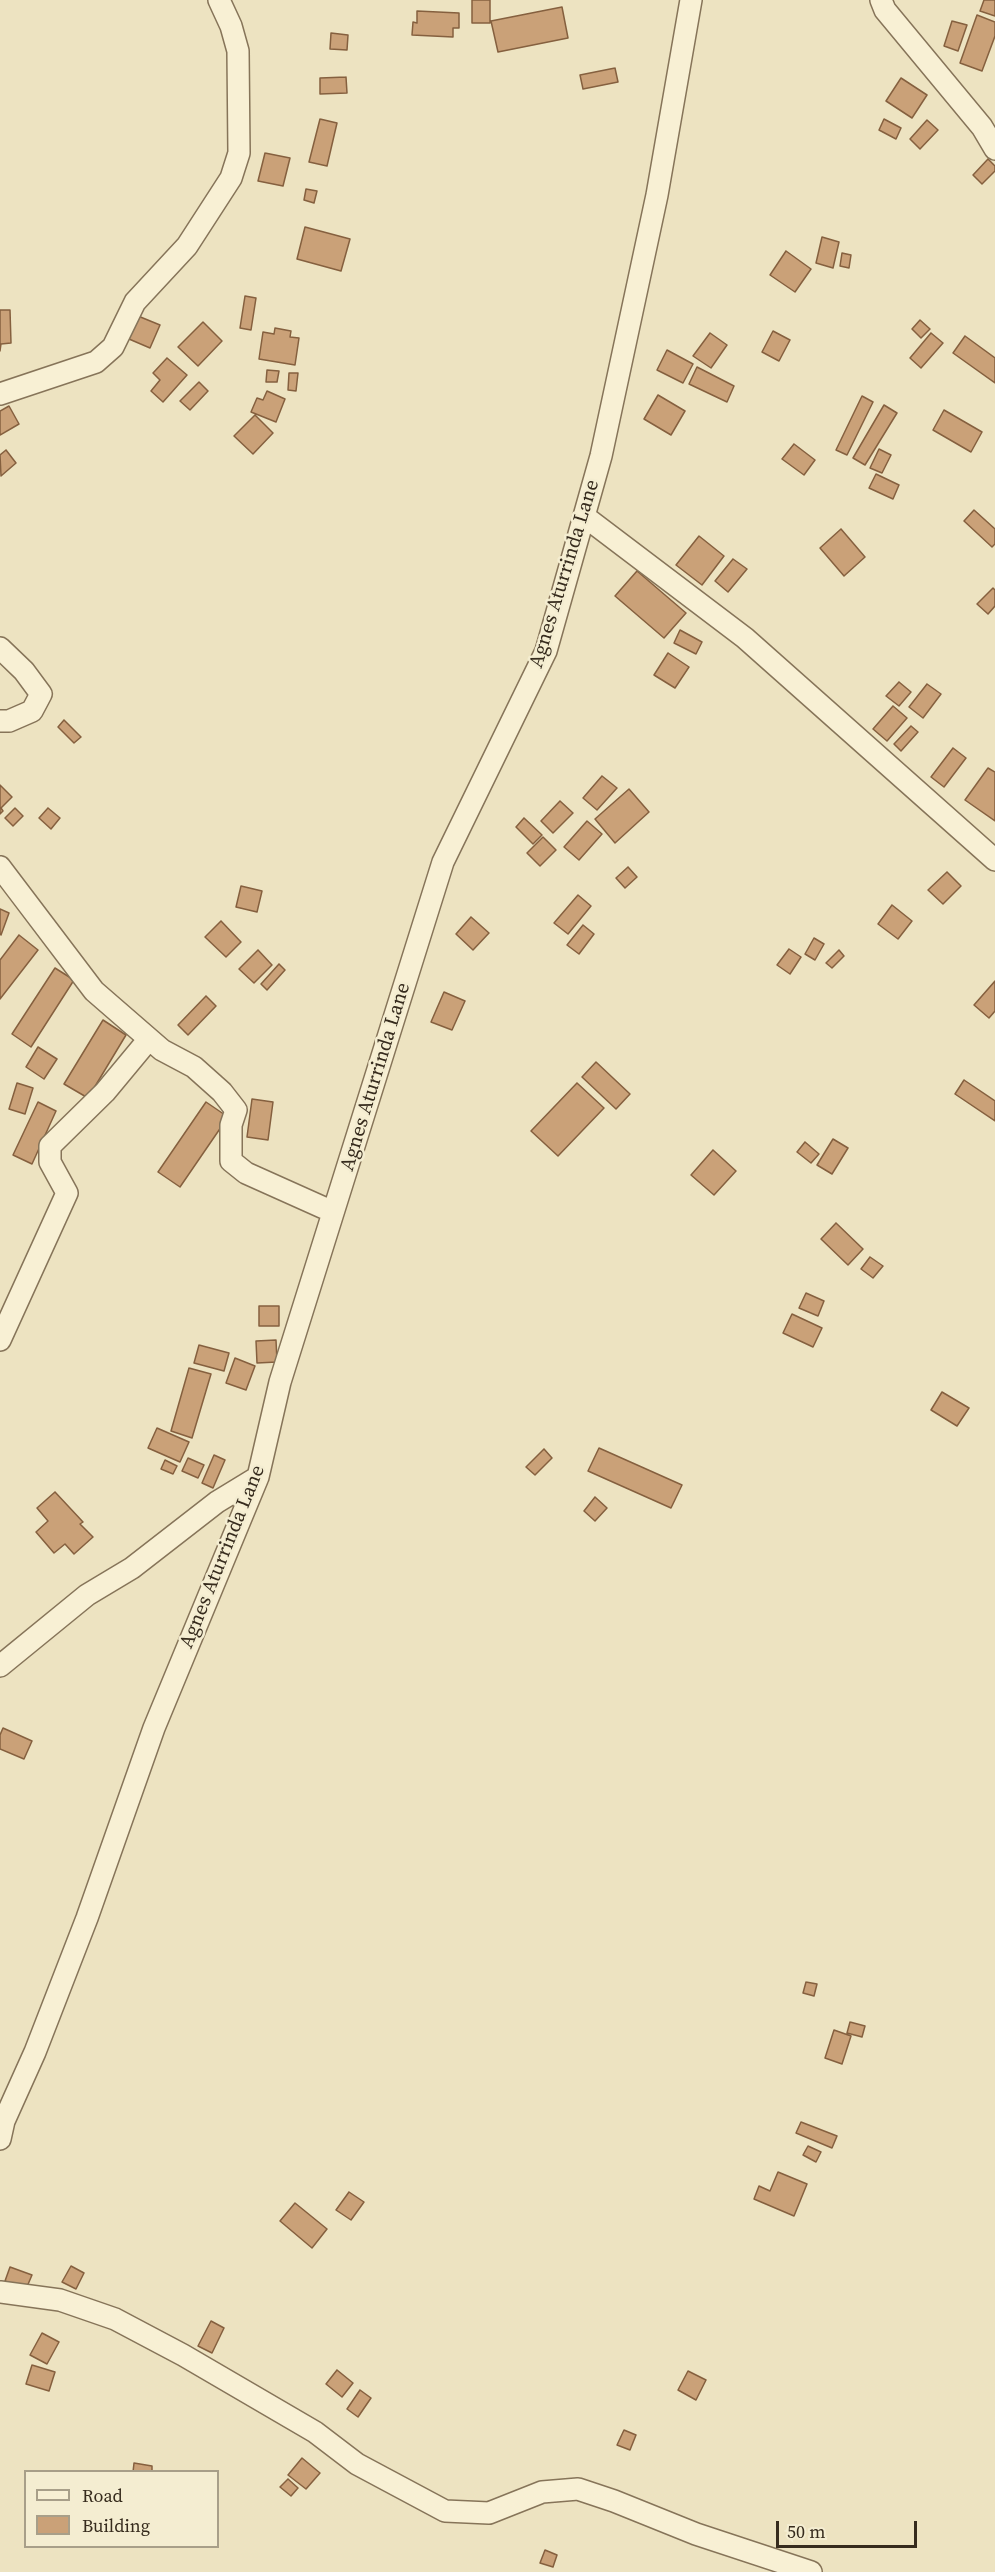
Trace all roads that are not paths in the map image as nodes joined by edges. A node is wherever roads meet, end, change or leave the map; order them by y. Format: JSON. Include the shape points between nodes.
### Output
{"nodes":[{"id":1,"x":219,"y":0,"type":"edge"},
{"id":2,"x":691,"y":0,"type":"edge"},
{"id":3,"x":880,"y":0,"type":"edge"},
{"id":4,"x":995,"y":149,"type":"edge"},
{"id":5,"x":0,"y":394,"type":"edge"},
{"id":6,"x":584,"y":516,"type":"junction"},
{"id":7,"x":0,"y":648,"type":"edge"},
{"id":8,"x":0,"y":721,"type":"edge"},
{"id":9,"x":995,"y":860,"type":"edge"},
{"id":10,"x":0,"y":867,"type":"edge"},
{"id":11,"x":149,"y":1039,"type":"junction"},
{"id":12,"x":333,"y":1212,"type":"junction"},
{"id":13,"x":0,"y":1340,"type":"edge"},
{"id":14,"x":258,"y":1477,"type":"junction"},
{"id":15,"x":0,"y":1666,"type":"edge"},
{"id":16,"x":0,"y":2139,"type":"edge"},
{"id":17,"x":0,"y":2292,"type":"edge"},
{"id":18,"x":811,"y":2572,"type":"edge"}],
"edges":[{"from":1,"to":5,"type":"street","via":[[238,51],[238,153],[231,178],[187,246],[135,302],[113,347],[96,362]]},
{"from":2,"to":6,"type":"street","name":"Agnes Aturrinda Lane","via":[[657,195],[601,456]]},
{"from":3,"to":4,"type":"street","via":[[982,127]]},
{"from":6,"to":9,"type":"street","via":[[745,638]]},
{"from":6,"to":12,"type":"street","name":"Agnes Aturrinda Lane","via":[[546,651],[443,862]]},
{"from":7,"to":8,"type":"street","via":[[41,694],[32,711]]},
{"from":10,"to":11,"type":"street","via":[[94,991]]},
{"from":11,"to":12,"type":"street","via":[[194,1067],[236,1110],[231,1125],[231,1161],[246,1173]]},
{"from":11,"to":13,"type":"street","via":[[105,1092],[50,1146],[50,1162],[67,1193]]},
{"from":12,"to":14,"type":"street","name":"Agnes Aturrinda Lane","via":[[280,1382]]},
{"from":14,"to":15,"type":"street","via":[[217,1502],[132,1568],[87,1595]]},
{"from":14,"to":16,"type":"street","name":"Agnes Aturrinda Lane","via":[[154,1728],[87,1918]]},
{"from":17,"to":18,"type":"street","via":[[60,2300],[115,2319],[315,2433],[357,2464],[445,2511],[489,2513],[542,2492],[578,2489]]}]}
